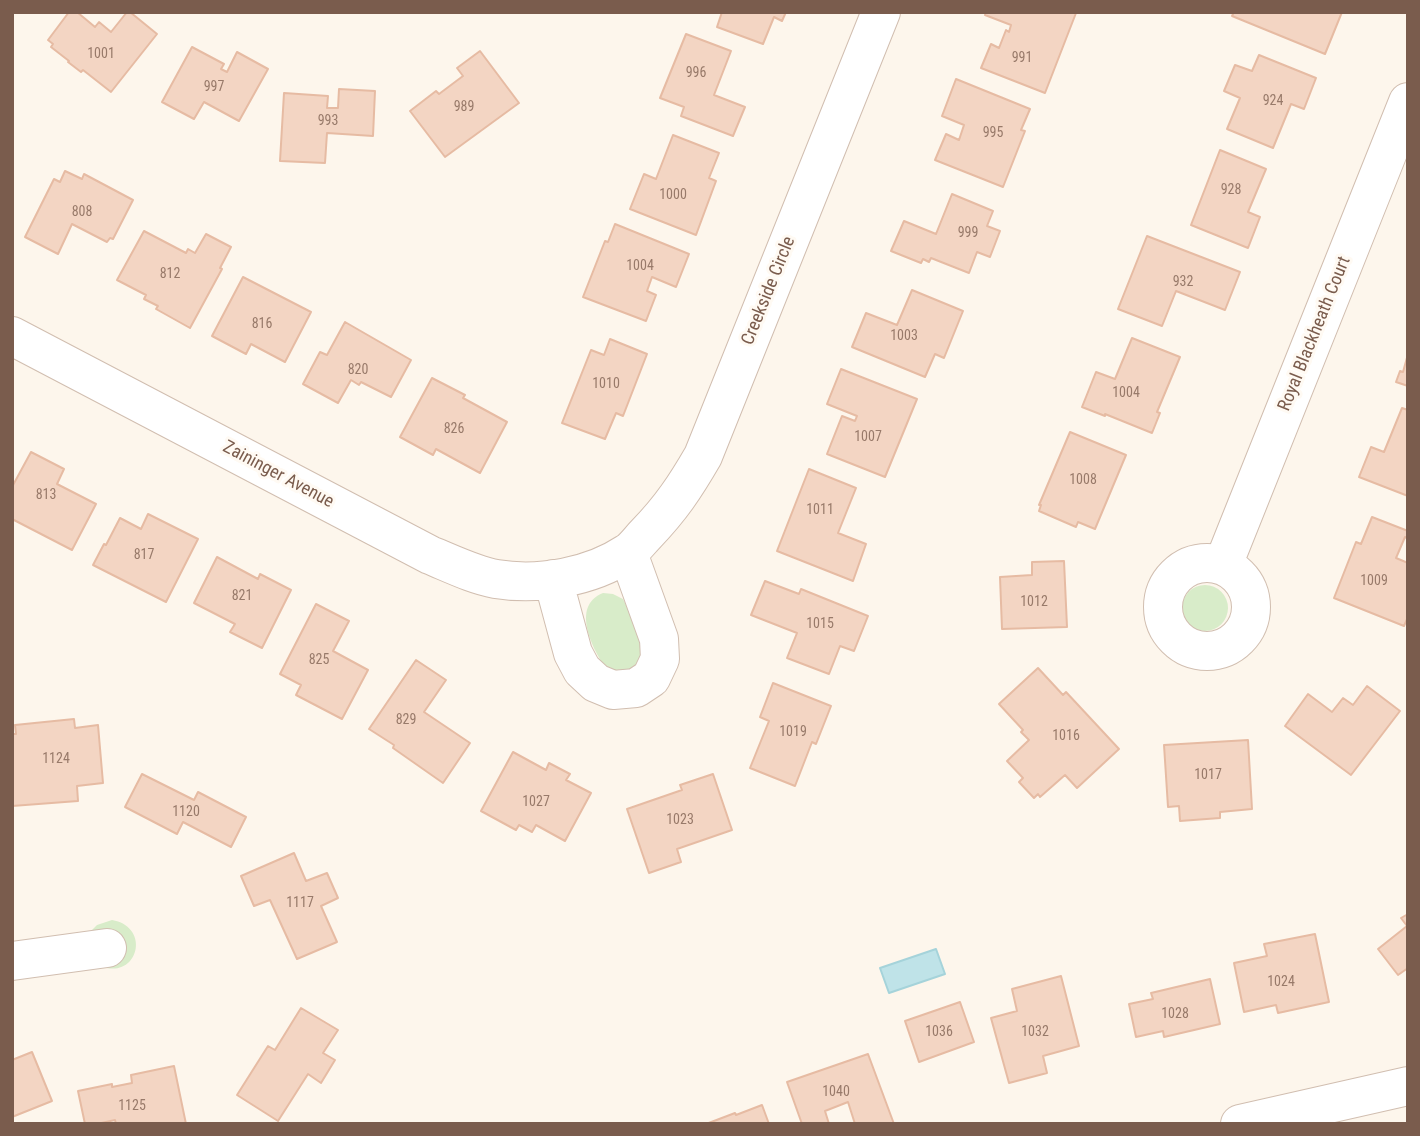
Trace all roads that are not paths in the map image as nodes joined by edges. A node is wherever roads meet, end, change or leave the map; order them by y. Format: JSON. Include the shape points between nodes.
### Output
{"nodes":[{"id":1,"x":881,"y":12,"type":"edge"},
{"id":2,"x":1408,"y":102,"type":"edge"},
{"id":3,"x":12,"y":336,"type":"edge"},
{"id":4,"x":628,"y":553,"type":"junction"},
{"id":5,"x":1223,"y":565,"type":"dead end"},
{"id":6,"x":553,"y":579,"type":"junction"},
{"id":7,"x":107,"y":948,"type":"dead end"},
{"id":8,"x":12,"y":961,"type":"edge"},
{"id":9,"x":1408,"y":1086,"type":"edge"},
{"id":10,"x":1240,"y":1124,"type":"edge"}],
"edges":[{"from":1,"to":4,"type":"street","name":"Creekside Circle","via":[[703,456],[663,517]]},
{"from":2,"to":5,"type":"street","name":"Royal Blackheath Court"},
{"from":3,"to":6,"type":"street","name":"Zaininger Avenue","via":[[430,555],[496,579]]},
{"from":4,"to":6,"type":"street","name":"Creekside Circle","via":[[595,570]]},
{"from":4,"to":6,"type":"street","via":[[659,639],[660,659],[650,678],[635,688],[613,690],[582,670]]},
{"from":7,"to":8,"type":"street"},
{"from":9,"to":10,"type":"street"}]}
